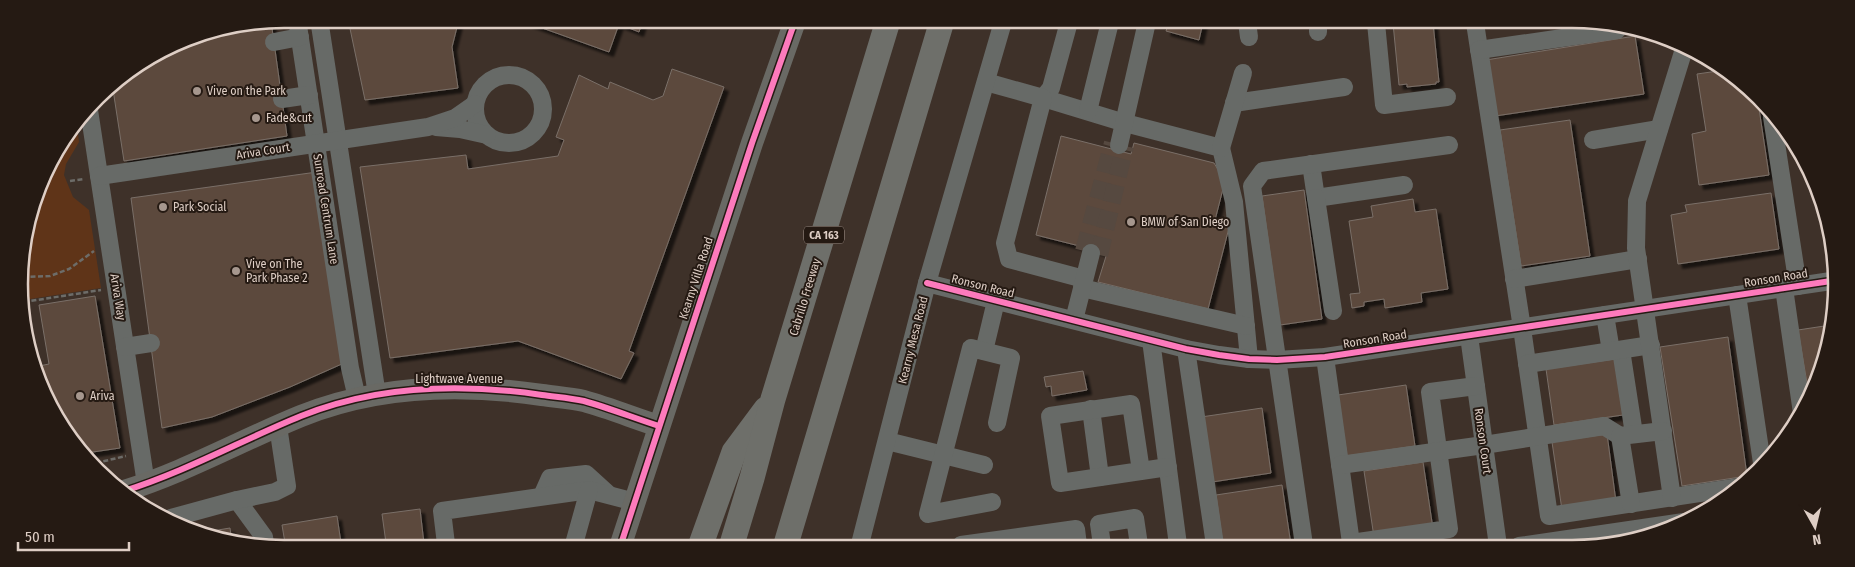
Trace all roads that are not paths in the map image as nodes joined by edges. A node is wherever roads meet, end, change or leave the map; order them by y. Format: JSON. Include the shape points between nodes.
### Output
{"nodes":[{"id":1,"x":298,"y":28,"type":"edge"},
{"id":2,"x":321,"y":28,"type":"edge"},
{"id":3,"x":793,"y":28,"type":"edge"},
{"id":4,"x":886,"y":28,"type":"edge"},
{"id":5,"x":940,"y":28,"type":"edge"},
{"id":6,"x":1001,"y":28,"type":"edge"},
{"id":7,"x":1067,"y":28,"type":"edge"},
{"id":8,"x":1109,"y":28,"type":"edge"},
{"id":9,"x":1146,"y":28,"type":"edge"},
{"id":10,"x":1376,"y":28,"type":"edge"},
{"id":11,"x":1476,"y":28,"type":"edge"},
{"id":12,"x":1611,"y":31,"type":"edge"},
{"id":13,"x":300,"y":37,"type":"junction"},
{"id":14,"x":274,"y":42,"type":"dead end"},
{"id":15,"x":1479,"y":50,"type":"junction"},
{"id":16,"x":1683,"y":53,"type":"edge"},
{"id":17,"x":1243,"y":73,"type":"dead end"},
{"id":18,"x":986,"y":82,"type":"junction"},
{"id":19,"x":1344,"y":87,"type":"dead end"},
{"id":20,"x":309,"y":95,"type":"junction"},
{"id":21,"x":1447,"y":97,"type":"dead end"},
{"id":22,"x":1043,"y":98,"type":"junction"},
{"id":23,"x":282,"y":99,"type":"dead end"},
{"id":24,"x":475,"y":104,"type":"junction"},
{"id":25,"x":1234,"y":104,"type":"junction"},
{"id":26,"x":1088,"y":111,"type":"junction"},
{"id":27,"x":90,"y":116,"type":"edge"},
{"id":28,"x":1773,"y":126,"type":"edge"},
{"id":29,"x":428,"y":127,"type":"junction"},
{"id":30,"x":1659,"y":129,"type":"junction"},
{"id":31,"x":487,"y":135,"type":"junction"},
{"id":32,"x":1120,"y":138,"type":"junction"},
{"id":33,"x":1593,"y":140,"type":"dead end"},
{"id":34,"x":338,"y":141,"type":"junction"},
{"id":35,"x":316,"y":143,"type":"junction"},
{"id":36,"x":1449,"y":146,"type":"dead end"},
{"id":37,"x":1220,"y":148,"type":"junction"},
{"id":38,"x":1311,"y":164,"type":"junction"},
{"id":39,"x":99,"y":176,"type":"junction"},
{"id":40,"x":1404,"y":185,"type":"dead end"},
{"id":41,"x":1316,"y":198,"type":"junction"},
{"id":42,"x":1091,"y":253,"type":"tunnel mouth"},
{"id":43,"x":1638,"y":259,"type":"junction"},
{"id":44,"x":1514,"y":278,"type":"junction"},
{"id":45,"x":1084,"y":279,"type":"junction"},
{"id":46,"x":1828,"y":281,"type":"edge"},
{"id":47,"x":927,"y":283,"type":"junction"},
{"id":48,"x":1791,"y":287,"type":"junction"},
{"id":49,"x":1737,"y":295,"type":"junction"},
{"id":50,"x":996,"y":301,"type":"junction"},
{"id":51,"x":1646,"y":309,"type":"junction"},
{"id":52,"x":1333,"y":311,"type":"dead end"},
{"id":53,"x":1605,"y":315,"type":"junction"},
{"id":54,"x":1074,"y":320,"type":"junction"},
{"id":55,"x":1246,"y":326,"type":"junction"},
{"id":56,"x":1522,"y":328,"type":"junction"},
{"id":57,"x":1468,"y":336,"type":"junction"},
{"id":58,"x":1152,"y":340,"type":"junction"},
{"id":59,"x":151,"y":343,"type":"dead end"},
{"id":60,"x":1651,"y":346,"type":"junction"},
{"id":61,"x":1186,"y":349,"type":"junction"},
{"id":62,"x":984,"y":351,"type":"junction"},
{"id":63,"x":1616,"y":351,"type":"junction"},
{"id":64,"x":122,"y":354,"type":"junction"},
{"id":65,"x":1325,"y":358,"type":"junction"},
{"id":66,"x":1249,"y":359,"type":"junction"},
{"id":67,"x":1277,"y":360,"type":"junction"},
{"id":68,"x":1527,"y":364,"type":"junction"},
{"id":69,"x":833,"y":385,"type":"junction"},
{"id":70,"x":1476,"y":386,"type":"junction"},
{"id":71,"x":367,"y":396,"type":"junction"},
{"id":72,"x":1801,"y":398,"type":"edge"},
{"id":73,"x":773,"y":399,"type":"junction"},
{"id":74,"x":1091,"y":409,"type":"junction"},
{"id":75,"x":997,"y":423,"type":"dead end"},
{"id":76,"x":278,"y":426,"type":"junction"},
{"id":77,"x":659,"y":426,"type":"junction"},
{"id":78,"x":1663,"y":431,"type":"junction"},
{"id":79,"x":1627,"y":435,"type":"junction"},
{"id":80,"x":1537,"y":436,"type":"junction"},
{"id":81,"x":887,"y":441,"type":"junction"},
{"id":82,"x":1484,"y":445,"type":"junction"},
{"id":83,"x":1438,"y":451,"type":"junction"},
{"id":84,"x":944,"y":455,"type":"junction"},
{"id":85,"x":1761,"y":456,"type":"edge"},
{"id":86,"x":984,"y":465,"type":"dead end"},
{"id":87,"x":1340,"y":465,"type":"junction"},
{"id":88,"x":1168,"y":467,"type":"junction"},
{"id":89,"x":1141,"y":471,"type":"junction"},
{"id":90,"x":1100,"y":478,"type":"junction"},
{"id":91,"x":146,"y":484,"type":"junction"},
{"id":92,"x":131,"y":489,"type":"edge"},
{"id":93,"x":590,"y":490,"type":"junction"},
{"id":94,"x":1722,"y":491,"type":"edge"},
{"id":95,"x":542,"y":496,"type":"junction"},
{"id":96,"x":610,"y":496,"type":"junction"},
{"id":97,"x":1672,"y":498,"type":"junction"},
{"id":98,"x":237,"y":500,"type":"junction"},
{"id":99,"x":635,"y":502,"type":"junction"},
{"id":100,"x":992,"y":502,"type":"dead end"},
{"id":101,"x":1631,"y":504,"type":"junction"},
{"id":102,"x":177,"y":516,"type":"edge"},
{"id":103,"x":1652,"y":527,"type":"edge"},
{"id":104,"x":264,"y":539,"type":"edge"},
{"id":105,"x":446,"y":540,"type":"edge"},
{"id":106,"x":575,"y":540,"type":"edge"},
{"id":107,"x":622,"y":540,"type":"edge"},
{"id":108,"x":702,"y":540,"type":"edge"},
{"id":109,"x":733,"y":540,"type":"edge"},
{"id":110,"x":787,"y":540,"type":"edge"},
{"id":111,"x":800,"y":540,"type":"edge"},
{"id":112,"x":861,"y":540,"type":"edge"},
{"id":113,"x":997,"y":540,"type":"edge"},
{"id":114,"x":1077,"y":540,"type":"edge"},
{"id":115,"x":1101,"y":540,"type":"edge"},
{"id":116,"x":1138,"y":540,"type":"edge"},
{"id":117,"x":1177,"y":540,"type":"edge"},
{"id":118,"x":1214,"y":540,"type":"edge"},
{"id":119,"x":1303,"y":540,"type":"edge"},
{"id":120,"x":1351,"y":540,"type":"edge"},
{"id":121,"x":1368,"y":540,"type":"edge"},
{"id":122,"x":1497,"y":540,"type":"edge"},
{"id":123,"x":1560,"y":540,"type":"edge"}],
"edges":[{"from":1,"to":13,"type":"street","name":"Sunroad Centrum Lane"},
{"from":2,"to":34,"type":"street","name":"Sunroad Centrum Lane"},
{"from":3,"to":77,"type":"main road","name":"Kearny Villa Road"},
{"from":4,"to":73,"type":"highway","name":"Cabrillo Freeway","number":"CA 163"},
{"from":5,"to":69,"type":"highway"},
{"from":6,"to":18,"type":"street","name":"Kearny Mesa Road"},
{"from":7,"to":22,"type":"street","via":[[1051,88]]},
{"from":8,"to":26,"type":"street"},
{"from":9,"to":32,"type":"street"},
{"from":10,"to":21,"type":"street","via":[[1384,106]]},
{"from":11,"to":15,"type":"street"},
{"from":12,"to":15,"type":"street"},
{"from":13,"to":14,"type":"street"},
{"from":13,"to":20,"type":"street","name":"Sunroad Centrum Lane"},
{"from":15,"to":44,"type":"street"},
{"from":16,"to":30,"type":"street"},
{"from":17,"to":25,"type":"street"},
{"from":18,"to":22,"type":"street"},
{"from":18,"to":47,"type":"street","name":"Kearny Mesa Road"},
{"from":19,"to":25,"type":"street"},
{"from":20,"to":23,"type":"street"},
{"from":20,"to":35,"type":"street","name":"Sunroad Centrum Lane"},
{"from":22,"to":26,"type":"street"},
{"from":22,"to":45,"type":"street","via":[[1005,243],[1008,259]]},
{"from":24,"to":29,"type":"street","name":"Ariva Court","via":[[455,118]]},
{"from":24,"to":31,"type":"street","via":[[475,116]]},
{"from":24,"to":31,"type":"street","name":"Ariva Court","via":[[481,89],[500,76],[522,78],[539,94],[542,116],[530,136],[508,143]]},
{"from":25,"to":37,"type":"street"},
{"from":26,"to":32,"type":"street"},
{"from":27,"to":39,"type":"street","name":"Ariva Way"},
{"from":28,"to":48,"type":"street"},
{"from":29,"to":31,"type":"street","name":"Ariva Court"},
{"from":29,"to":34,"type":"street","name":"Ariva Court"},
{"from":30,"to":33,"type":"street"},
{"from":30,"to":43,"type":"street","via":[[1637,201]]},
{"from":32,"to":37,"type":"street"},
{"from":34,"to":35,"type":"street","name":"Ariva Court"},
{"from":34,"to":71,"type":"street","name":"Sunroad Centrum Lane"},
{"from":35,"to":39,"type":"street","name":"Ariva Court"},
{"from":35,"to":71,"type":"street","name":"Sunroad Centrum Lane","via":[[350,368]]},
{"from":36,"to":38,"type":"street"},
{"from":37,"to":55,"type":"street","via":[[1234,202]]},
{"from":38,"to":41,"type":"street"},
{"from":38,"to":67,"type":"street","via":[[1263,171],[1252,186]]},
{"from":39,"to":64,"type":"street","name":"Ariva Way"},
{"from":40,"to":41,"type":"street"},
{"from":41,"to":52,"type":"street"},
{"from":42,"to":45,"type":"street"},
{"from":43,"to":44,"type":"street"},
{"from":43,"to":51,"type":"street"},
{"from":44,"to":56,"type":"street"},
{"from":45,"to":54,"type":"street"},
{"from":45,"to":55,"type":"street"},
{"from":46,"to":48,"type":"street","name":"Ronson Road"},
{"from":47,"to":50,"type":"street","name":"Ronson Road"},
{"from":47,"to":81,"type":"street","name":"Kearny Mesa Road"},
{"from":48,"to":49,"type":"street","name":"Ronson Road"},
{"from":48,"to":72,"type":"street"},
{"from":49,"to":51,"type":"street","name":"Ronson Road"},
{"from":49,"to":85,"type":"street"},
{"from":50,"to":54,"type":"street","name":"Ronson Road"},
{"from":50,"to":62,"type":"street"},
{"from":51,"to":53,"type":"street","name":"Ronson Road"},
{"from":51,"to":60,"type":"street"},
{"from":53,"to":56,"type":"street","name":"Ronson Road"},
{"from":53,"to":63,"type":"street"},
{"from":54,"to":58,"type":"street","name":"Ronson Road"},
{"from":55,"to":66,"type":"street"},
{"from":56,"to":57,"type":"street","name":"Ronson Road"},
{"from":56,"to":68,"type":"street"},
{"from":57,"to":65,"type":"street","name":"Ronson Road"},
{"from":57,"to":70,"type":"street","name":"Ronson Court"},
{"from":58,"to":61,"type":"street","name":"Ronson Road"},
{"from":58,"to":88,"type":"street"},
{"from":59,"to":64,"type":"street"},
{"from":60,"to":63,"type":"street"},
{"from":60,"to":78,"type":"street"},
{"from":61,"to":66,"type":"street","name":"Ronson Road"},
{"from":61,"to":118,"type":"street"},
{"from":62,"to":75,"type":"street","via":[[1011,358]]},
{"from":62,"to":84,"type":"street","via":[[971,348]]},
{"from":63,"to":68,"type":"street"},
{"from":63,"to":79,"type":"street"},
{"from":64,"to":91,"type":"street","name":"Ariva Way"},
{"from":65,"to":67,"type":"street","name":"Ronson Road"},
{"from":65,"to":87,"type":"street"},
{"from":66,"to":67,"type":"street","name":"Ronson Road"},
{"from":67,"to":119,"type":"street"},
{"from":68,"to":80,"type":"street"},
{"from":69,"to":110,"type":"highway"},
{"from":69,"to":111,"type":"highway"},
{"from":70,"to":82,"type":"street","name":"Ronson Court"},
{"from":70,"to":83,"type":"street","via":[[1430,392]]},
{"from":71,"to":76,"type":"main road","name":"Lightwave Avenue"},
{"from":71,"to":77,"type":"main road","name":"Lightwave Avenue","via":[[428,388],[501,389],[583,401]]},
{"from":73,"to":108,"type":"highway","via":[[734,452]]},
{"from":73,"to":109,"type":"highway","name":"Cabrillo Freeway","number":"CA 163"},
{"from":74,"to":89,"type":"street","via":[[1131,404]]},
{"from":74,"to":90,"type":"street"},
{"from":74,"to":90,"type":"street","via":[[1050,416],[1060,483]]},
{"from":76,"to":91,"type":"main road","name":"Lightwave Avenue"},
{"from":76,"to":98,"type":"street","via":[[287,486],[275,492]]},
{"from":77,"to":99,"type":"main road","name":"Kearny Villa Road"},
{"from":78,"to":79,"type":"street"},
{"from":78,"to":97,"type":"street"},
{"from":79,"to":80,"type":"street","via":[[1604,426]]},
{"from":79,"to":101,"type":"street"},
{"from":80,"to":82,"type":"street"},
{"from":80,"to":101,"type":"street","via":[[1549,516]]},
{"from":81,"to":84,"type":"street"},
{"from":81,"to":112,"type":"street","name":"Kearny Mesa Road"},
{"from":82,"to":83,"type":"street"},
{"from":82,"to":122,"type":"street","name":"Ronson Court"},
{"from":83,"to":87,"type":"street"},
{"from":83,"to":121,"type":"street","via":[[1449,529]]},
{"from":84,"to":86,"type":"street"},
{"from":84,"to":100,"type":"street","via":[[928,514]]},
{"from":87,"to":120,"type":"street"},
{"from":88,"to":89,"type":"street"},
{"from":88,"to":117,"type":"street"},
{"from":89,"to":90,"type":"street"},
{"from":91,"to":92,"type":"main road","name":"Lightwave Avenue"},
{"from":93,"to":95,"type":"street"},
{"from":93,"to":96,"type":"street"},
{"from":93,"to":106,"type":"street"},
{"from":94,"to":97,"type":"street"},
{"from":95,"to":96,"type":"street","via":[[550,478],[586,474]]},
{"from":95,"to":105,"type":"street","via":[[442,511]]},
{"from":96,"to":99,"type":"street"},
{"from":97,"to":101,"type":"street"},
{"from":98,"to":102,"type":"street"},
{"from":98,"to":104,"type":"street"},
{"from":99,"to":107,"type":"main road","name":"Kearny Villa Road"},
{"from":103,"to":123,"type":"street"},
{"from":113,"to":114,"type":"street","via":[[1076,529]]},
{"from":115,"to":116,"type":"street","via":[[1099,524],[1135,518]]}]}
